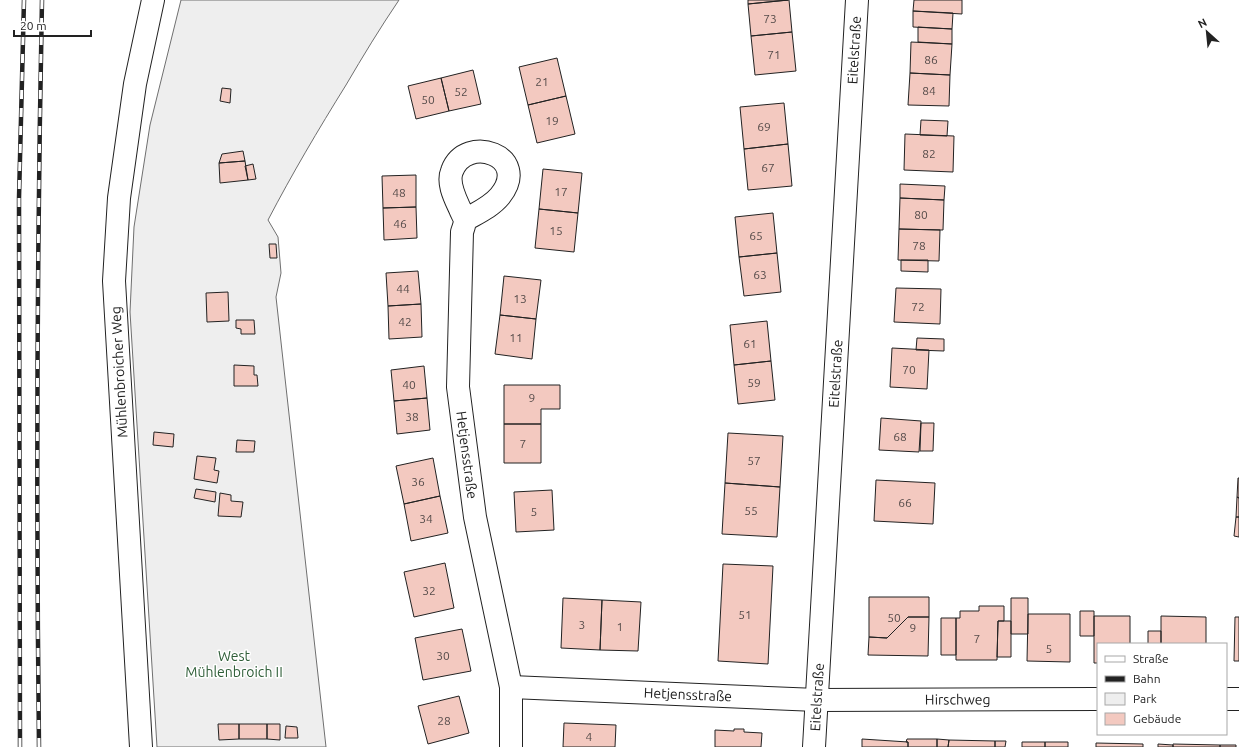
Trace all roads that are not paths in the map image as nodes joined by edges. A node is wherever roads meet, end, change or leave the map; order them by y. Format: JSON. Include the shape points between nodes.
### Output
{"nodes":[{"id":1,"x":153,"y":0,"type":"edge"},
{"id":2,"x":857,"y":0,"type":"edge"},
{"id":3,"x":465,"y":220,"type":"dead end"},
{"id":4,"x":511,"y":687,"type":"junction"},
{"id":5,"x":1097,"y":699,"type":"edge"},
{"id":6,"x":1227,"y":699,"type":"edge"},
{"id":7,"x":1239,"y":699,"type":"edge"},
{"id":8,"x":817,"y":700,"type":"junction"},
{"id":9,"x":141,"y":747,"type":"edge"},
{"id":10,"x":511,"y":747,"type":"edge"},
{"id":11,"x":814,"y":747,"type":"edge"}],
"edges":[{"from":1,"to":9,"type":"street","name":"Mühlenbroicher Weg","via":[[135,84],[119,198],[114,281]]},
{"from":2,"to":8,"type":"street","name":"Eitelstraße"},
{"from":3,"to":4,"type":"street","name":"Hetjensstraße","via":[[462,232],[458,387],[475,517]]},
{"from":4,"to":8,"type":"street","name":"Hetjensstraße"},
{"from":4,"to":10,"type":"street","name":"Hetjensstraße"},
{"from":5,"to":8,"type":"street","name":"Hirschweg"},
{"from":6,"to":7,"type":"street"},
{"from":8,"to":11,"type":"street","name":"Eitelstraße"}]}
